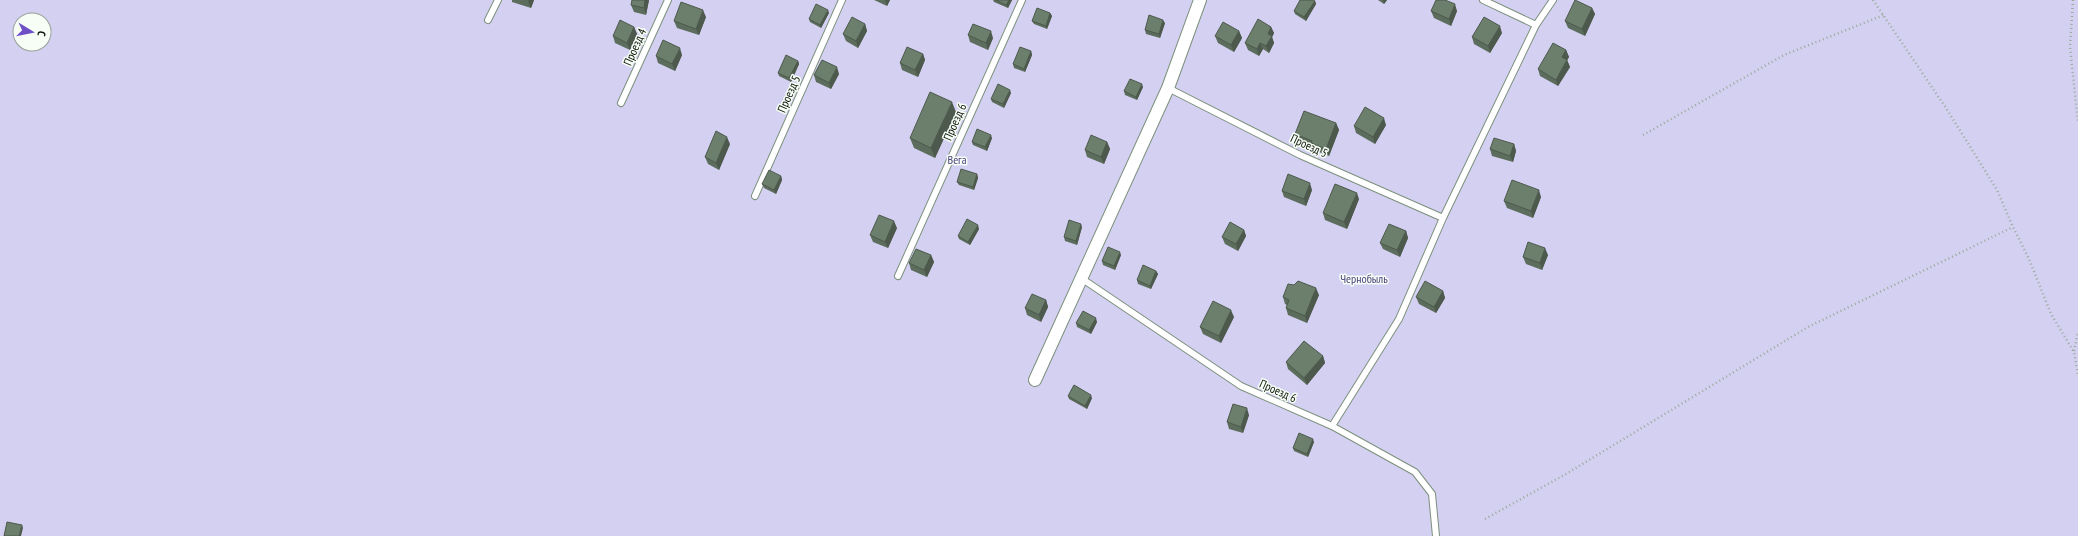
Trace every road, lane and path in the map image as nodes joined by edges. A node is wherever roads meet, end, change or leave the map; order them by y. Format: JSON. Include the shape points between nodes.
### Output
{"nodes":[{"id":1,"x":498,"y":0,"type":"edge"},
{"id":2,"x":668,"y":0,"type":"edge"},
{"id":3,"x":842,"y":0,"type":"edge"},
{"id":4,"x":1022,"y":0,"type":"edge"},
{"id":5,"x":1483,"y":0,"type":"edge"},
{"id":6,"x":1553,"y":0,"type":"edge"},
{"id":7,"x":1873,"y":0,"type":"edge"},
{"id":8,"x":2073,"y":0,"type":"edge"},
{"id":9,"x":1196,"y":1,"type":"edge"},
{"id":10,"x":1884,"y":15,"type":"junction"},
{"id":11,"x":488,"y":20,"type":"dead end"},
{"id":12,"x":1536,"y":25,"type":"junction"},
{"id":13,"x":1168,"y":88,"type":"junction"},
{"id":14,"x":621,"y":103,"type":"dead end"},
{"id":15,"x":2078,"y":122,"type":"edge"},
{"id":16,"x":1643,"y":135,"type":"dead end"},
{"id":17,"x":755,"y":196,"type":"dead end"},
{"id":18,"x":1443,"y":218,"type":"junction"},
{"id":19,"x":2012,"y":227,"type":"junction"},
{"id":20,"x":898,"y":276,"type":"dead end"},
{"id":21,"x":1081,"y":278,"type":"junction"},
{"id":22,"x":2078,"y":332,"type":"edge"},
{"id":23,"x":2074,"y":352,"type":"junction"},
{"id":24,"x":2078,"y":376,"type":"edge"},
{"id":25,"x":1035,"y":380,"type":"dead end"},
{"id":26,"x":1332,"y":426,"type":"junction"},
{"id":27,"x":1485,"y":520,"type":"dead end"},
{"id":28,"x":1436,"y":536,"type":"edge"}],
"edges":[{"from":1,"to":11,"type":"lane"},
{"from":2,"to":14,"type":"lane","name":"Проезд 4"},
{"from":3,"to":17,"type":"lane","name":"Проезд 5"},
{"from":4,"to":20,"type":"lane","name":"Проезд 6"},
{"from":5,"to":12,"type":"lane"},
{"from":6,"to":12,"type":"lane"},
{"from":7,"to":10,"type":"path"},
{"from":8,"to":15,"type":"path","via":[[2070,47]]},
{"from":9,"to":13,"type":"street"},
{"from":10,"to":16,"type":"path","via":[[1784,55]]},
{"from":10,"to":19,"type":"path","via":[[1997,190]]},
{"from":12,"to":18,"type":"lane"},
{"from":13,"to":18,"type":"lane","name":"Проезд 5","via":[[1300,155]]},
{"from":13,"to":21,"type":"street"},
{"from":18,"to":26,"type":"lane","via":[[1399,319]]},
{"from":19,"to":23,"type":"path","via":[[2029,259],[2052,314]]},
{"from":19,"to":27,"type":"path","via":[[1808,328]]},
{"from":21,"to":25,"type":"street"},
{"from":21,"to":26,"type":"lane","name":"Проезд 6","via":[[1241,386]]},
{"from":22,"to":23,"type":"path"},
{"from":23,"to":24,"type":"path"},
{"from":26,"to":28,"type":"lane","name":"Проезд 6","via":[[1415,472],[1432,494]]}]}
